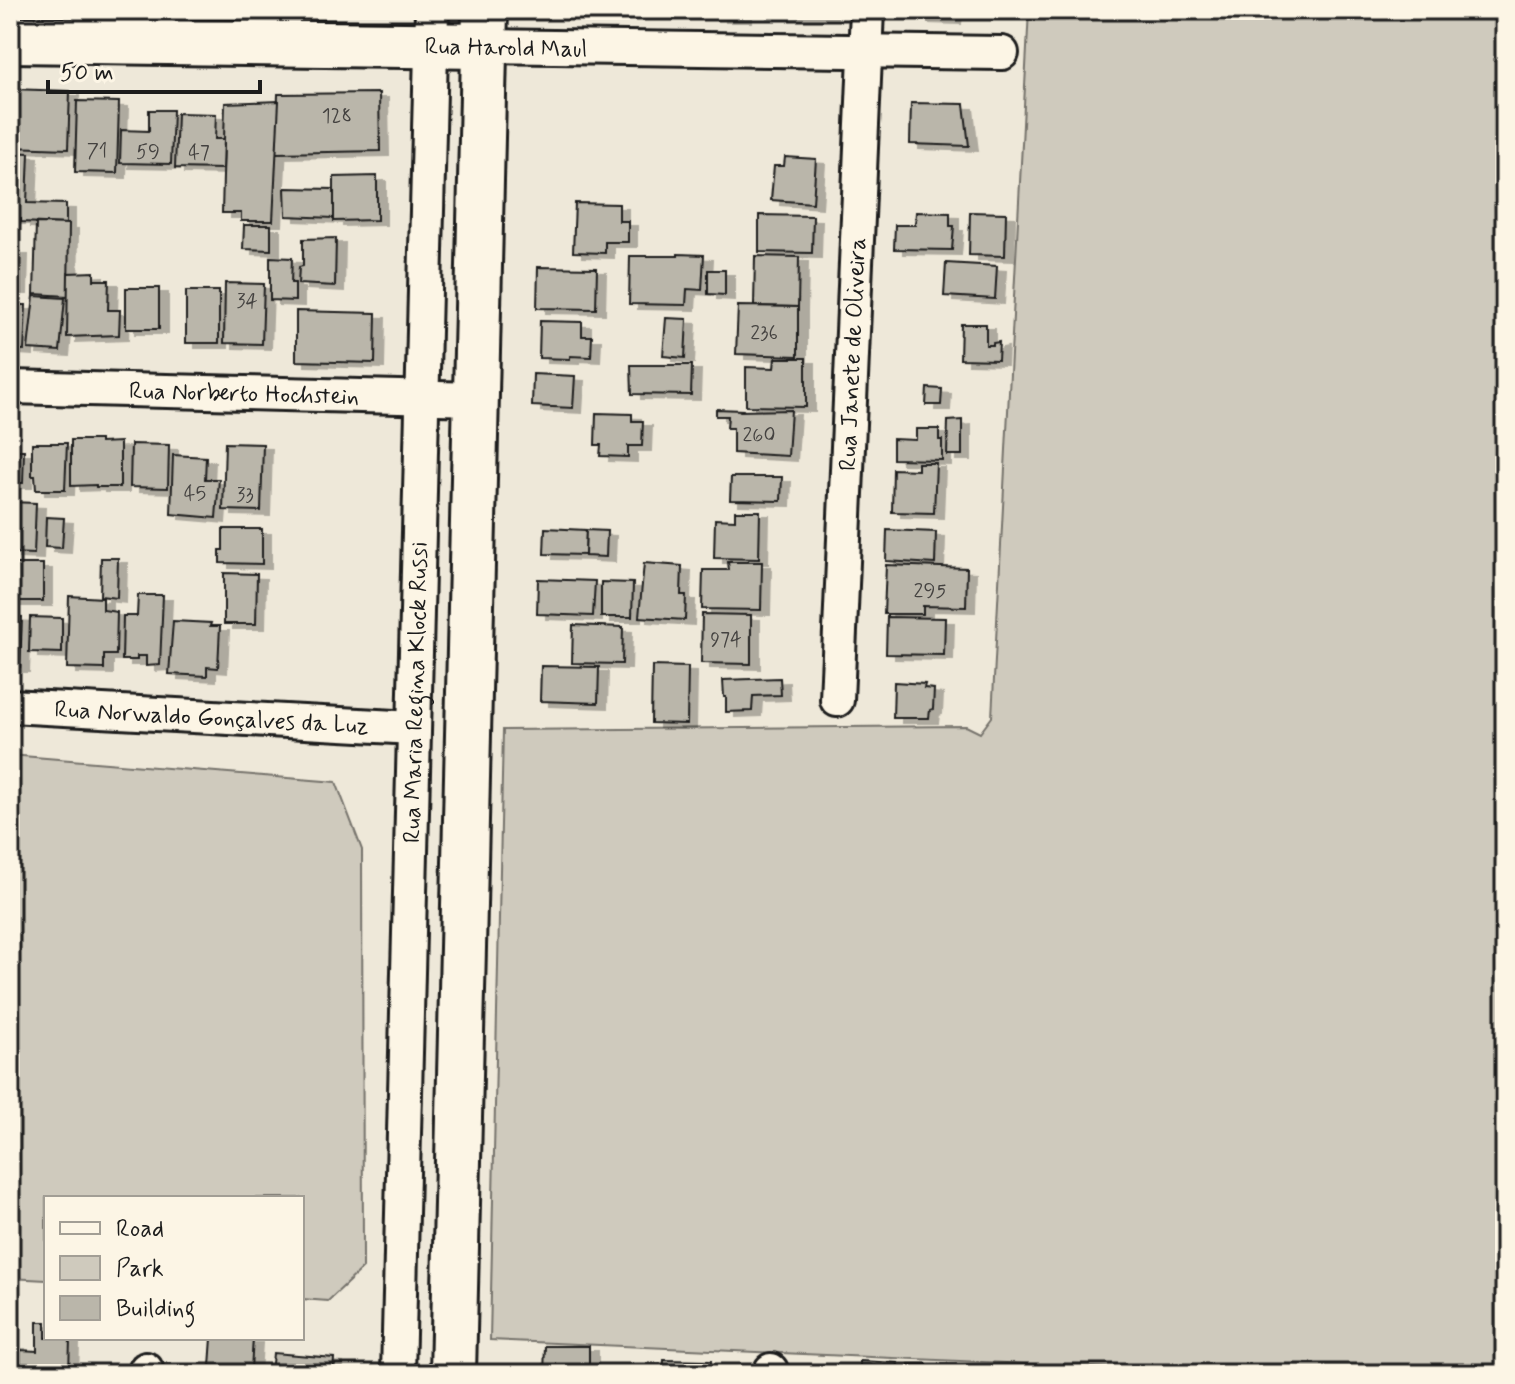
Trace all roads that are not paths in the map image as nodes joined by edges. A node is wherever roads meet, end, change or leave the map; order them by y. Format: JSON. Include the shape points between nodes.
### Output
{"nodes":[{"id":1,"x":867,"y":10,"type":"edge"},
{"id":2,"x":432,"y":28,"type":"edge"},
{"id":3,"x":485,"y":28,"type":"edge"},
{"id":4,"x":10,"y":40,"type":"edge"},
{"id":5,"x":865,"y":51,"type":"junction"},
{"id":6,"x":1002,"y":53,"type":"dead end"},
{"id":7,"x":10,"y":387,"type":"edge"},
{"id":8,"x":422,"y":397,"type":"junction"},
{"id":9,"x":476,"y":399,"type":"junction"},
{"id":10,"x":837,"y":700,"type":"dead end"},
{"id":11,"x":10,"y":706,"type":"edge"},
{"id":12,"x":414,"y":728,"type":"junction"},
{"id":13,"x":398,"y":1374,"type":"edge"},
{"id":14,"x":453,"y":1374,"type":"edge"}],
"edges":[{"from":1,"to":5,"type":"street","name":"Rua Janete de Oliveira"},
{"from":2,"to":3,"type":"street","name":"Rua Harold Maul"},
{"from":2,"to":4,"type":"street","name":"Rua Harold Maul"},
{"from":2,"to":8,"type":"street","name":"Rua Maria Regina Klock Russi"},
{"from":3,"to":5,"type":"street","name":"Rua Harold Maul"},
{"from":3,"to":9,"type":"street"},
{"from":5,"to":6,"type":"street","name":"Rua Harold Maul"},
{"from":5,"to":10,"type":"street","name":"Rua Janete de Oliveira"},
{"from":7,"to":8,"type":"street","name":"Rua Norberto Hochstein"},
{"from":8,"to":9,"type":"street","name":"Rua Norberto Hochstein"},
{"from":8,"to":12,"type":"street","name":"Rua Maria Regina Klock Russi"},
{"from":9,"to":14,"type":"street"},
{"from":11,"to":12,"type":"street","name":"Rua Norwaldo Gonçalves da Luz"},
{"from":12,"to":13,"type":"street","name":"Rua Maria Regina Klock Russi"}]}
